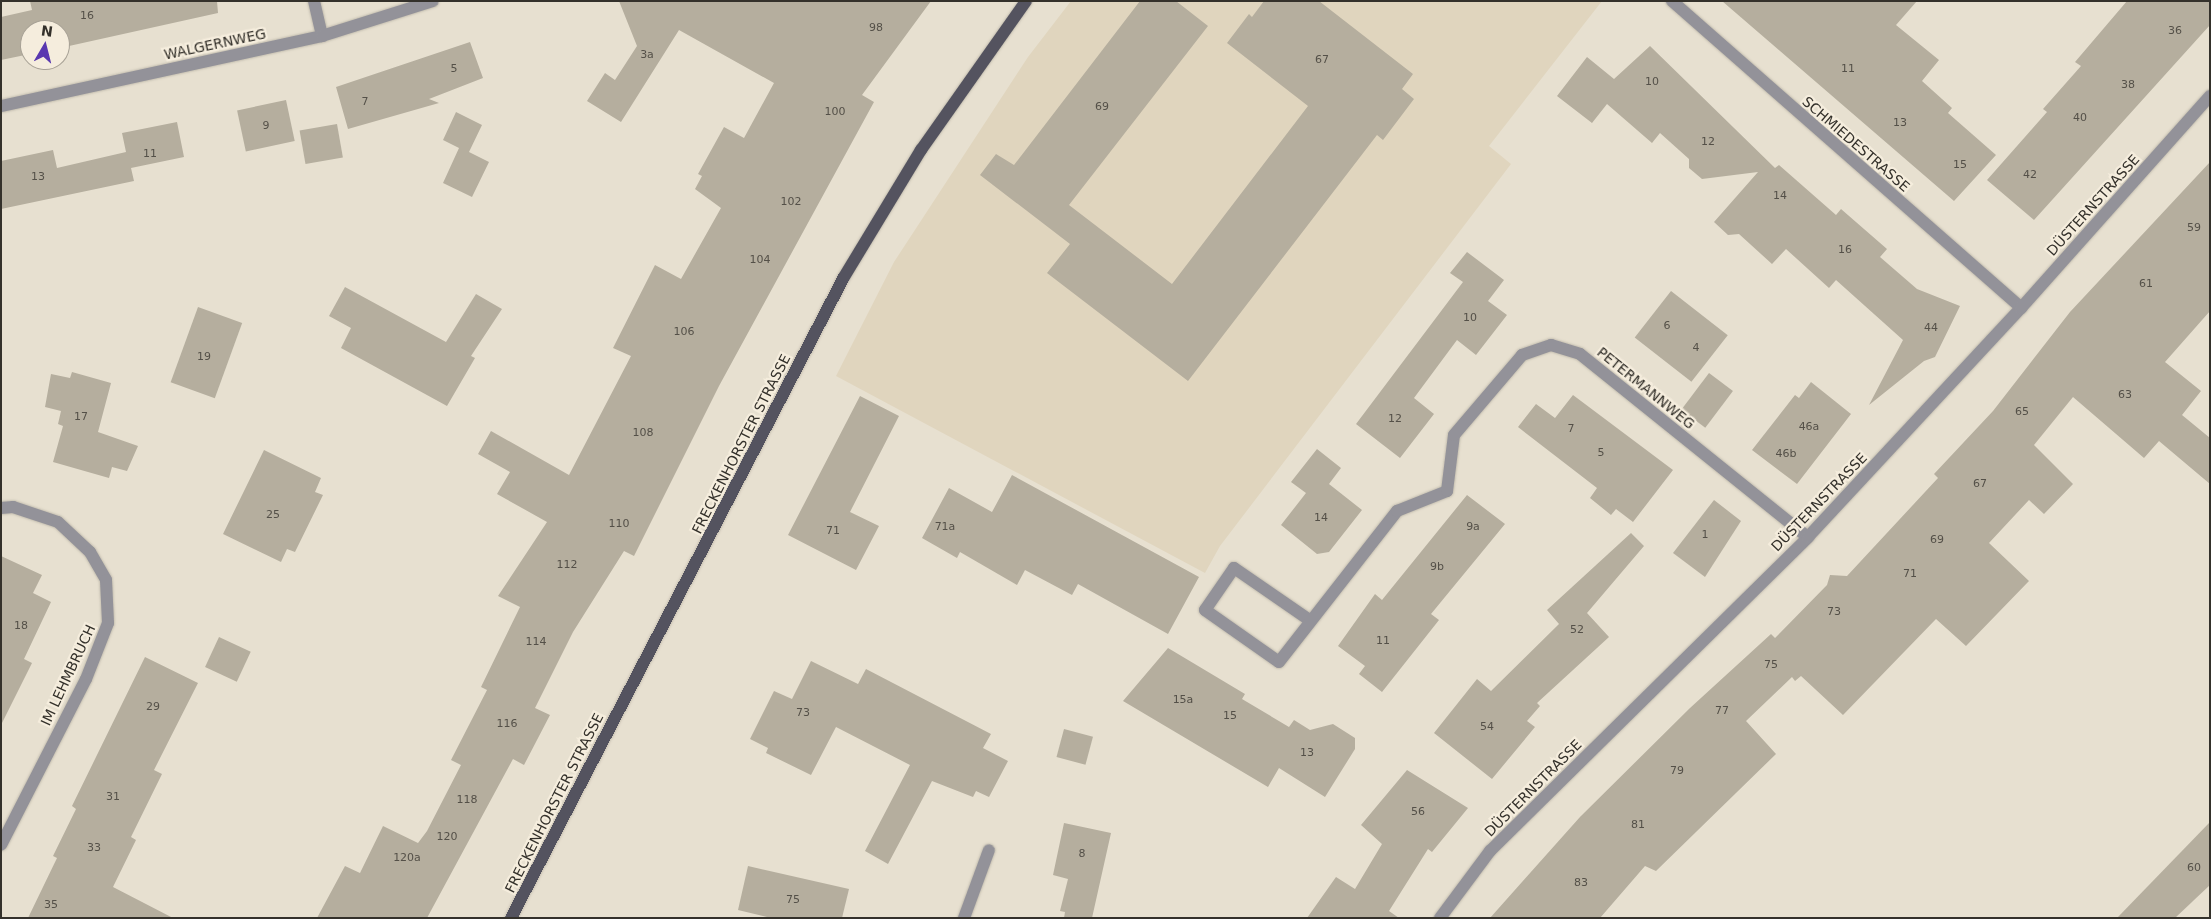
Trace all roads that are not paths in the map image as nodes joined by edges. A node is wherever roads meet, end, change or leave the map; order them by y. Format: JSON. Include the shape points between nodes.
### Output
{"nodes":[{"id":1,"x":314,"y":1,"type":"edge"},
{"id":2,"x":433,"y":1,"type":"edge"},
{"id":3,"x":1026,"y":1,"type":"edge"},
{"id":4,"x":1672,"y":1,"type":"edge"},
{"id":5,"x":322,"y":36,"type":"junction"},
{"id":6,"x":2210,"y":96,"type":"edge"},
{"id":7,"x":1,"y":106,"type":"edge"},
{"id":8,"x":2021,"y":308,"type":"junction"},
{"id":9,"x":1,"y":508,"type":"edge"},
{"id":10,"x":1808,"y":536,"type":"junction"},
{"id":11,"x":1308,"y":619,"type":"junction"},
{"id":12,"x":1,"y":845,"type":"edge"},
{"id":13,"x":990,"y":850,"type":"dead end"},
{"id":14,"x":511,"y":918,"type":"edge"},
{"id":15,"x":964,"y":918,"type":"edge"},
{"id":16,"x":1440,"y":918,"type":"edge"}],
"edges":[{"from":1,"to":5,"type":"street"},
{"from":2,"to":5,"type":"street","name":"WALGERNWEG"},
{"from":3,"to":14,"type":"main road","name":"FRECKENHORSTER STRASSE","via":[[921,150],[844,277]]},
{"from":4,"to":8,"type":"street","name":"SCHMIEDESTRASSE"},
{"from":5,"to":7,"type":"street","name":"WALGERNWEG"},
{"from":6,"to":8,"type":"street","name":"DÜSTERNSTRASSE"},
{"from":8,"to":10,"type":"street","name":"DÜSTERNSTRASSE"},
{"from":9,"to":12,"type":"street","name":"IM LEHMBRUCH","via":[[13,507],[58,522],[90,552],[106,580],[108,623],[86,679]]},
{"from":10,"to":11,"type":"street","name":"PETERMANNWEG","via":[[1580,354],[1551,345],[1522,355],[1454,435],[1448,491],[1397,511]]},
{"from":10,"to":16,"type":"street","name":"DÜSTERNSTRASSE","via":[[1490,851]]},
{"from":11,"to":11,"type":"street","name":"PETERMANNWEG","via":[[1234,568],[1205,610],[1279,662]]},
{"from":13,"to":15,"type":"street"}]}
